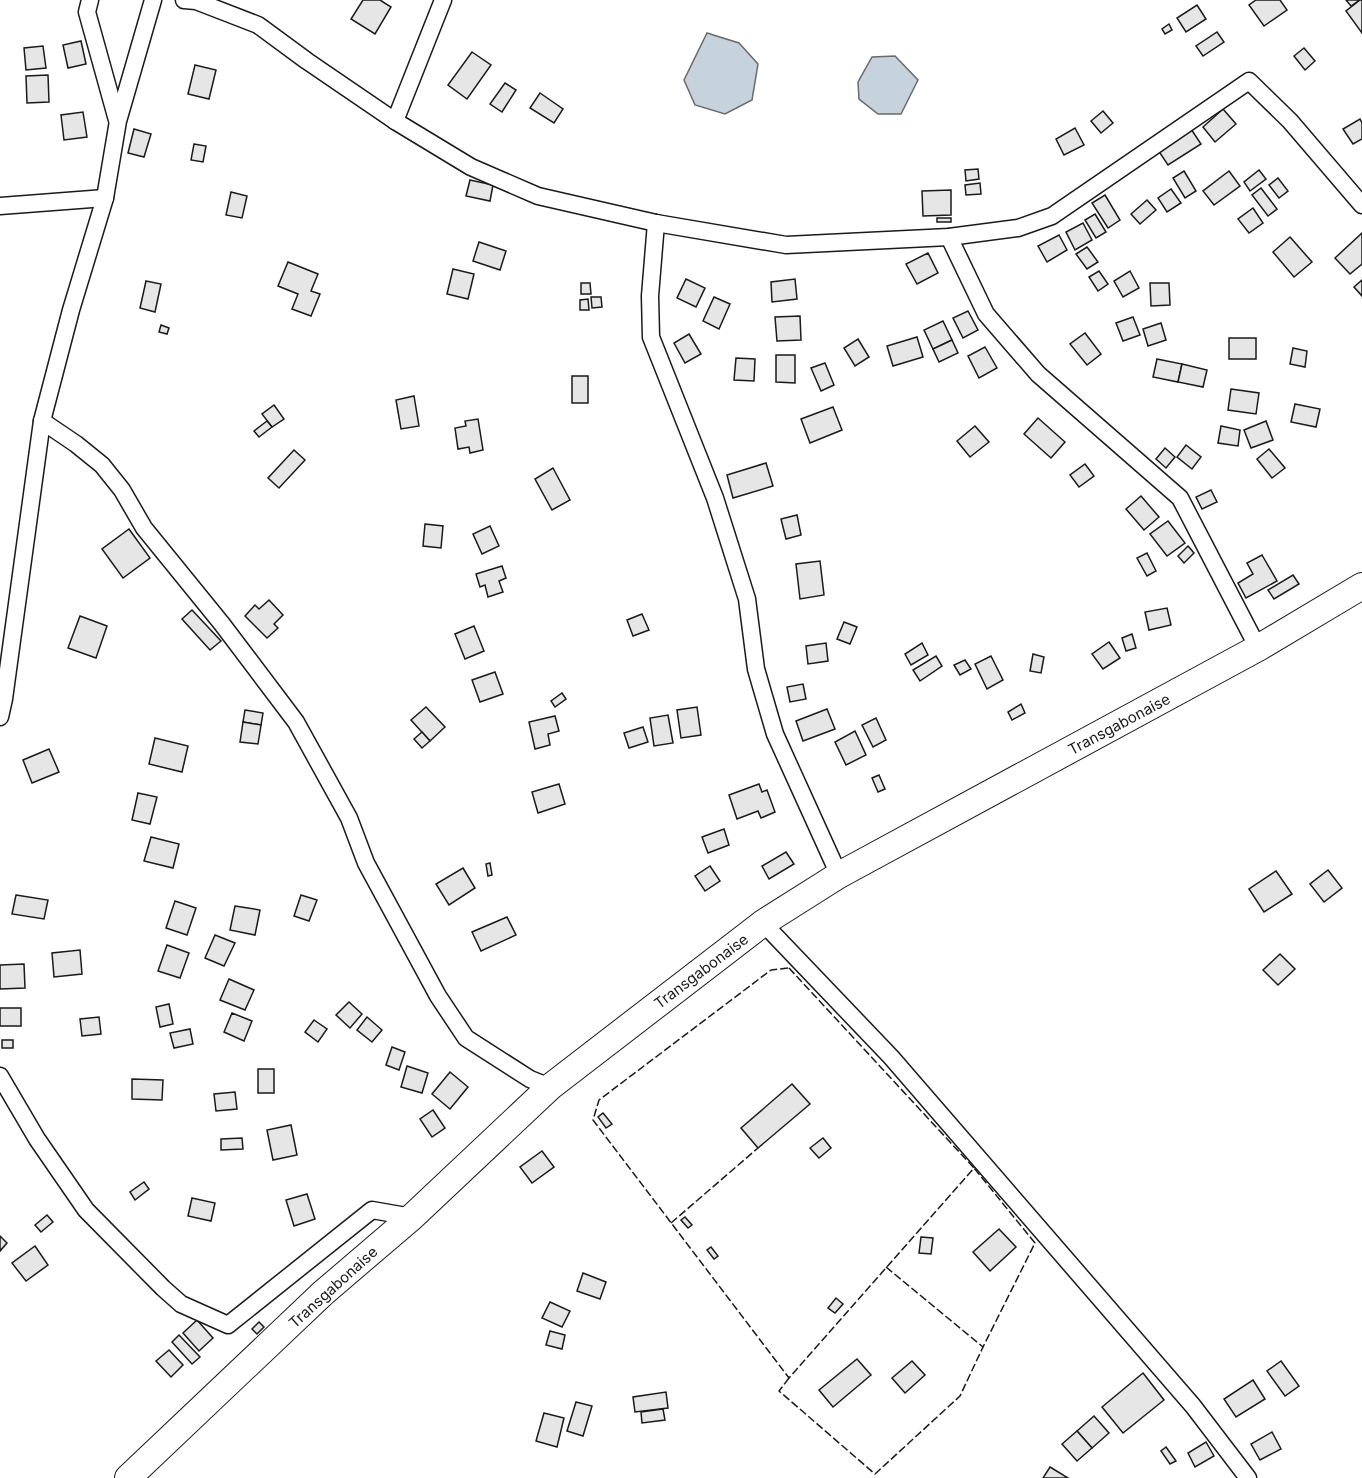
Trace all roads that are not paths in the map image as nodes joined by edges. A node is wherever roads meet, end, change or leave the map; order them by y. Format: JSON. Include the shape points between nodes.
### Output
{"nodes":[{"id":1,"x":90,"y":0,"type":"edge"},
{"id":2,"x":153,"y":0,"type":"edge"},
{"id":3,"x":184,"y":0,"type":"edge"},
{"id":4,"x":443,"y":0,"type":"edge"},
{"id":5,"x":118,"y":121,"type":"junction"},
{"id":6,"x":395,"y":121,"type":"junction"},
{"id":7,"x":105,"y":198,"type":"junction"},
{"id":8,"x":1362,"y":205,"type":"edge"},
{"id":9,"x":0,"y":206,"type":"edge"},
{"id":10,"x":656,"y":223,"type":"junction"},
{"id":11,"x":949,"y":237,"type":"junction"},
{"id":12,"x":42,"y":421,"type":"junction"},
{"id":13,"x":1362,"y":586,"type":"edge"},
{"id":14,"x":1258,"y":648,"type":"junction"},
{"id":15,"x":0,"y":717,"type":"edge"},
{"id":16,"x":839,"y":875,"type":"junction"},
{"id":17,"x":763,"y":923,"type":"junction"},
{"id":18,"x":0,"y":1076,"type":"edge"},
{"id":19,"x":550,"y":1087,"type":"junction"},
{"id":20,"x":412,"y":1217,"type":"junction"},
{"id":21,"x":128,"y":1478,"type":"edge"},
{"id":22,"x":1248,"y":1478,"type":"edge"}],
"edges":[{"from":1,"to":5,"type":"street","via":[[87,12]]},
{"from":2,"to":5,"type":"street"},
{"from":3,"to":6,"type":"street","via":[[258,25]]},
{"from":4,"to":6,"type":"street"},
{"from":5,"to":7,"type":"street"},
{"from":6,"to":10,"type":"street","via":[[471,168],[538,196]]},
{"from":7,"to":9,"type":"street"},
{"from":7,"to":12,"type":"street"},
{"from":8,"to":11,"type":"street","via":[[1290,121],[1249,81],[1052,216],[1018,228]]},
{"from":10,"to":11,"type":"street","via":[[786,245]]},
{"from":10,"to":16,"type":"street","via":[[651,337],[715,498],[747,599],[756,669],[775,734]]},
{"from":11,"to":14,"type":"street","via":[[986,314],[1038,374],[1180,498]]},
{"from":12,"to":15,"type":"street"},
{"from":12,"to":19,"type":"street","via":[[102,465],[144,528],[296,722],[349,818],[366,863],[438,996],[466,1038],[530,1079]]},
{"from":13,"to":14,"type":"highway","name":"Transgabonaise"},
{"from":14,"to":16,"type":"highway","name":"Transgabonaise"},
{"from":16,"to":17,"type":"highway","name":"Transgabonaise"},
{"from":17,"to":19,"type":"highway","name":"Transgabonaise"},
{"from":17,"to":22,"type":"street","via":[[891,1057],[1193,1406]]},
{"from":18,"to":20,"type":"street","via":[[86,1210],[181,1304],[228,1325],[372,1210]]},
{"from":19,"to":20,"type":"highway","name":"Transgabonaise"},
{"from":20,"to":21,"type":"highway","name":"Transgabonaise","via":[[323,1293]]}]}
